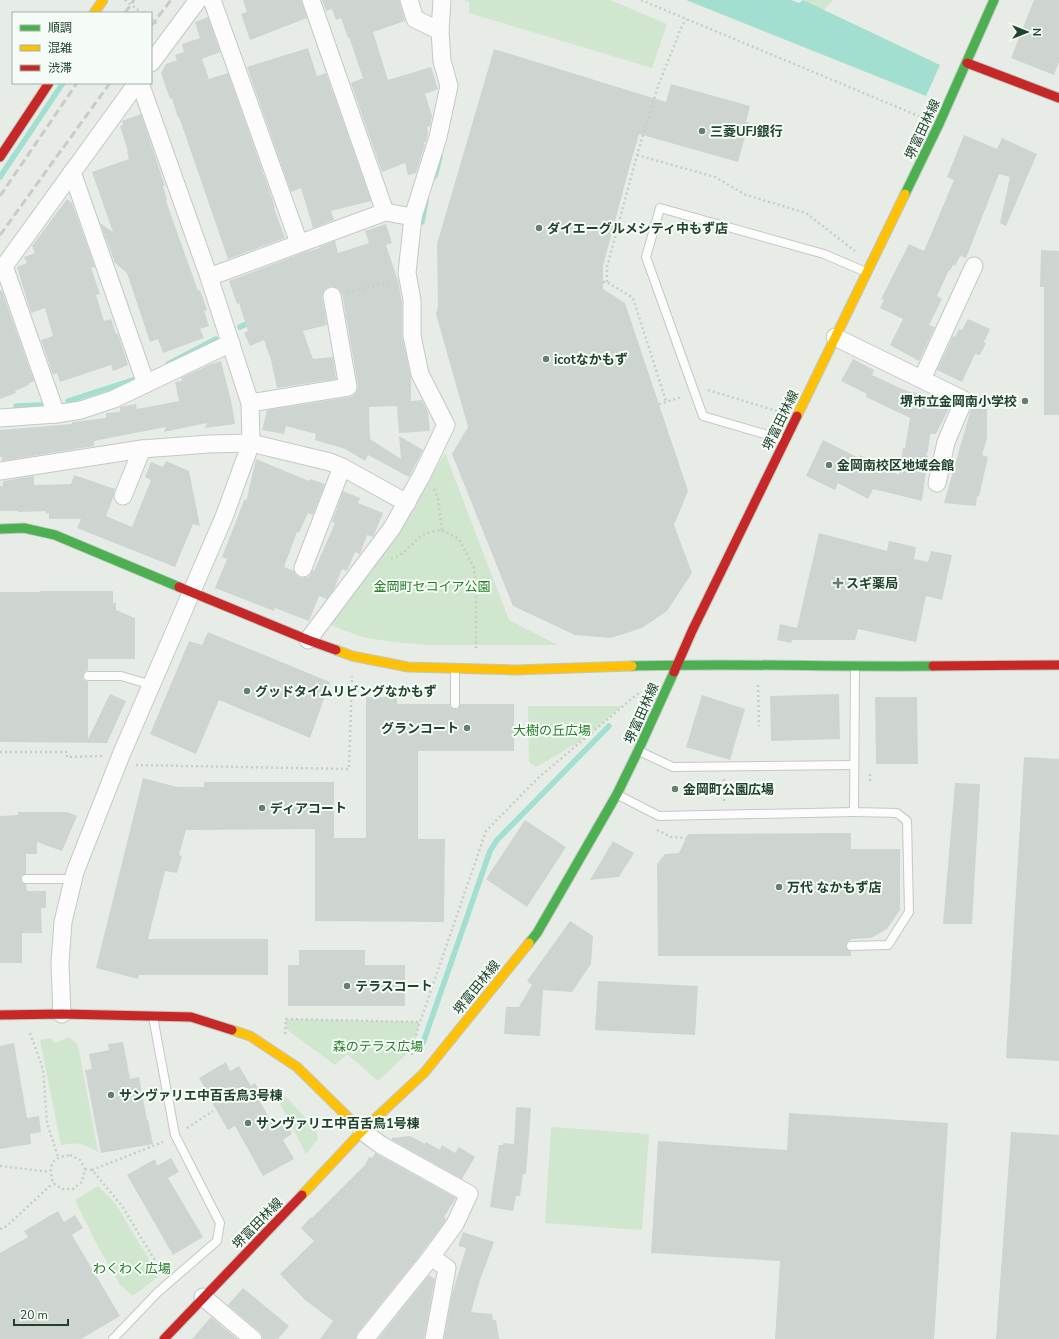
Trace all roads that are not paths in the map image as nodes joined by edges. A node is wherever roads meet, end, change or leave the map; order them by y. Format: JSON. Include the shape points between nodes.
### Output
{"nodes":[{"id":1,"x":103,"y":0,"type":"edge"},
{"id":2,"x":198,"y":0,"type":"edge"},
{"id":3,"x":212,"y":0,"type":"edge"},
{"id":4,"x":311,"y":0,"type":"edge"},
{"id":5,"x":409,"y":0,"type":"edge"},
{"id":6,"x":442,"y":0,"type":"edge"},
{"id":7,"x":994,"y":0,"type":"edge"},
{"id":8,"x":95,"y":12,"type":"edge"},
{"id":9,"x":440,"y":31,"type":"junction"},
{"id":10,"x":152,"y":62,"type":"edge"},
{"id":11,"x":967,"y":63,"type":"junction"},
{"id":12,"x":48,"y":84,"type":"edge"},
{"id":13,"x":137,"y":84,"type":"edge"},
{"id":14,"x":138,"y":84,"type":"edge"},
{"id":15,"x":1059,"y":98,"type":"edge"},
{"id":16,"x":0,"y":157,"type":"edge"},
{"id":17,"x":72,"y":172,"type":"junction"},
{"id":18,"x":385,"y":212,"type":"junction"},
{"id":19,"x":413,"y":218,"type":"junction"},
{"id":20,"x":299,"y":243,"type":"junction"},
{"id":21,"x":974,"y":266,"type":"dead end"},
{"id":22,"x":2,"y":269,"type":"edge"},
{"id":23,"x":867,"y":272,"type":"junction"},
{"id":24,"x":209,"y":277,"type":"junction"},
{"id":25,"x":332,"y":296,"type":"road end"},
{"id":26,"x":835,"y":337,"type":"junction"},
{"id":27,"x":231,"y":343,"type":"junction"},
{"id":28,"x":922,"y":379,"type":"junction"},
{"id":29,"x":146,"y":384,"type":"junction"},
{"id":30,"x":250,"y":403,"type":"junction"},
{"id":31,"x":56,"y":414,"type":"junction"},
{"id":32,"x":0,"y":418,"type":"edge"},
{"id":33,"x":785,"y":440,"type":"junction"},
{"id":34,"x":251,"y":443,"type":"junction"},
{"id":35,"x":142,"y":449,"type":"junction"},
{"id":36,"x":342,"y":467,"type":"junction"},
{"id":37,"x":0,"y":471,"type":"edge"},
{"id":38,"x":937,"y":483,"type":"dead end"},
{"id":39,"x":123,"y":496,"type":"dead end"},
{"id":40,"x":407,"y":503,"type":"junction"},
{"id":41,"x":0,"y":529,"type":"edge"},
{"id":42,"x":303,"y":568,"type":"dead end"},
{"id":43,"x":193,"y":591,"type":"junction"},
{"id":44,"x":308,"y":640,"type":"junction"},
{"id":45,"x":678,"y":664,"type":"junction"},
{"id":46,"x":1059,"y":665,"type":"edge"},
{"id":47,"x":855,"y":666,"type":"junction"},
{"id":48,"x":455,"y":668,"type":"junction"},
{"id":49,"x":88,"y":676,"type":"dead end"},
{"id":50,"x":152,"y":685,"type":"junction"},
{"id":51,"x":455,"y":704,"type":"dead end"},
{"id":52,"x":638,"y":751,"type":"junction"},
{"id":53,"x":854,"y":765,"type":"junction"},
{"id":54,"x":617,"y":794,"type":"junction"},
{"id":55,"x":854,"y":812,"type":"junction"},
{"id":56,"x":26,"y":879,"type":"dead end"},
{"id":57,"x":73,"y":879,"type":"junction"},
{"id":58,"x":851,"y":946,"type":"dead end"},
{"id":59,"x":62,"y":1014,"type":"junction"},
{"id":60,"x":0,"y":1015,"type":"edge"},
{"id":61,"x":152,"y":1017,"type":"junction"},
{"id":62,"x":362,"y":1131,"type":"junction"},
{"id":63,"x":431,"y":1257,"type":"junction"},
{"id":64,"x":203,"y":1297,"type":"junction"},
{"id":65,"x":113,"y":1339,"type":"edge"},
{"id":66,"x":164,"y":1339,"type":"edge"},
{"id":67,"x":254,"y":1339,"type":"edge"},
{"id":68,"x":365,"y":1339,"type":"edge"},
{"id":69,"x":434,"y":1339,"type":"edge"}],
"edges":[{"from":1,"to":8,"type":"street"},
{"from":2,"to":10,"type":"street"},
{"from":3,"to":20,"type":"street"},
{"from":4,"to":18,"type":"street"},
{"from":5,"to":9,"type":"street","via":[[415,18]]},
{"from":6,"to":9,"type":"street"},
{"from":7,"to":11,"type":"street","name":"堺富田林線"},
{"from":9,"to":19,"type":"street","via":[[442,60],[448,86],[438,137]]},
{"from":11,"to":15,"type":"street"},
{"from":11,"to":23,"type":"street","name":"堺富田林線"},
{"from":12,"to":16,"type":"street"},
{"from":13,"to":17,"type":"street"},
{"from":14,"to":24,"type":"street"},
{"from":17,"to":22,"type":"street"},
{"from":17,"to":29,"type":"street"},
{"from":18,"to":19,"type":"street"},
{"from":18,"to":20,"type":"street"},
{"from":19,"to":40,"type":"street","via":[[406,273],[412,300],[412,336],[420,374],[446,425]]},
{"from":20,"to":24,"type":"street"},
{"from":21,"to":28,"type":"street"},
{"from":22,"to":31,"type":"street"},
{"from":23,"to":26,"type":"street","name":"堺富田林線"},
{"from":23,"to":33,"type":"lane","via":[[824,254],[660,208],[646,257],[703,416]]},
{"from":24,"to":27,"type":"street"},
{"from":25,"to":30,"type":"street","via":[[348,387]]},
{"from":26,"to":28,"type":"street"},
{"from":26,"to":33,"type":"street","name":"堺富田林線"},
{"from":27,"to":29,"type":"street"},
{"from":27,"to":30,"type":"street"},
{"from":28,"to":38,"type":"street","via":[[964,400],[946,442]]},
{"from":29,"to":31,"type":"street","via":[[114,399],[81,410]]},
{"from":30,"to":34,"type":"street"},
{"from":31,"to":32,"type":"street"},
{"from":33,"to":45,"type":"street","name":"堺富田林線"},
{"from":34,"to":35,"type":"street"},
{"from":34,"to":36,"type":"street"},
{"from":34,"to":43,"type":"street"},
{"from":35,"to":37,"type":"street"},
{"from":35,"to":39,"type":"street"},
{"from":36,"to":40,"type":"street"},
{"from":36,"to":42,"type":"street"},
{"from":40,"to":44,"type":"street","via":[[372,556]]},
{"from":41,"to":43,"type":"street","via":[[24,528],[55,535]]},
{"from":43,"to":44,"type":"street"},
{"from":43,"to":50,"type":"street"},
{"from":44,"to":48,"type":"street","via":[[352,656],[408,667]]},
{"from":45,"to":47,"type":"street"},
{"from":45,"to":48,"type":"street","via":[[515,670]]},
{"from":45,"to":52,"type":"street","name":"堺富田林線"},
{"from":46,"to":47,"type":"street"},
{"from":47,"to":53,"type":"lane"},
{"from":48,"to":51,"type":"lane"},
{"from":49,"to":50,"type":"lane","via":[[121,676]]},
{"from":50,"to":57,"type":"street","via":[[127,760]]},
{"from":52,"to":53,"type":"lane","via":[[673,767]]},
{"from":52,"to":54,"type":"street","name":"堺富田林線"},
{"from":53,"to":55,"type":"lane"},
{"from":54,"to":55,"type":"lane","via":[[659,816]]},
{"from":54,"to":62,"type":"street","name":"堺富田林線","via":[[537,933],[424,1073]]},
{"from":55,"to":58,"type":"lane","via":[[897,813],[907,821],[909,912],[888,945]]},
{"from":56,"to":57,"type":"lane"},
{"from":57,"to":59,"type":"street","via":[[63,922],[60,963]]},
{"from":59,"to":60,"type":"street"},
{"from":59,"to":61,"type":"street"},
{"from":61,"to":62,"type":"street","via":[[191,1017],[250,1036],[297,1067]]},
{"from":61,"to":65,"type":"lane","via":[[176,1135],[220,1223],[217,1241],[158,1292]]},
{"from":62,"to":63,"type":"street","via":[[381,1145],[469,1194],[455,1224]]},
{"from":62,"to":64,"type":"street","name":"堺富田林線"},
{"from":63,"to":68,"type":"street"},
{"from":63,"to":69,"type":"street","via":[[447,1268]]},
{"from":64,"to":66,"type":"street","name":"堺富田林線"},
{"from":64,"to":67,"type":"street"}]}
